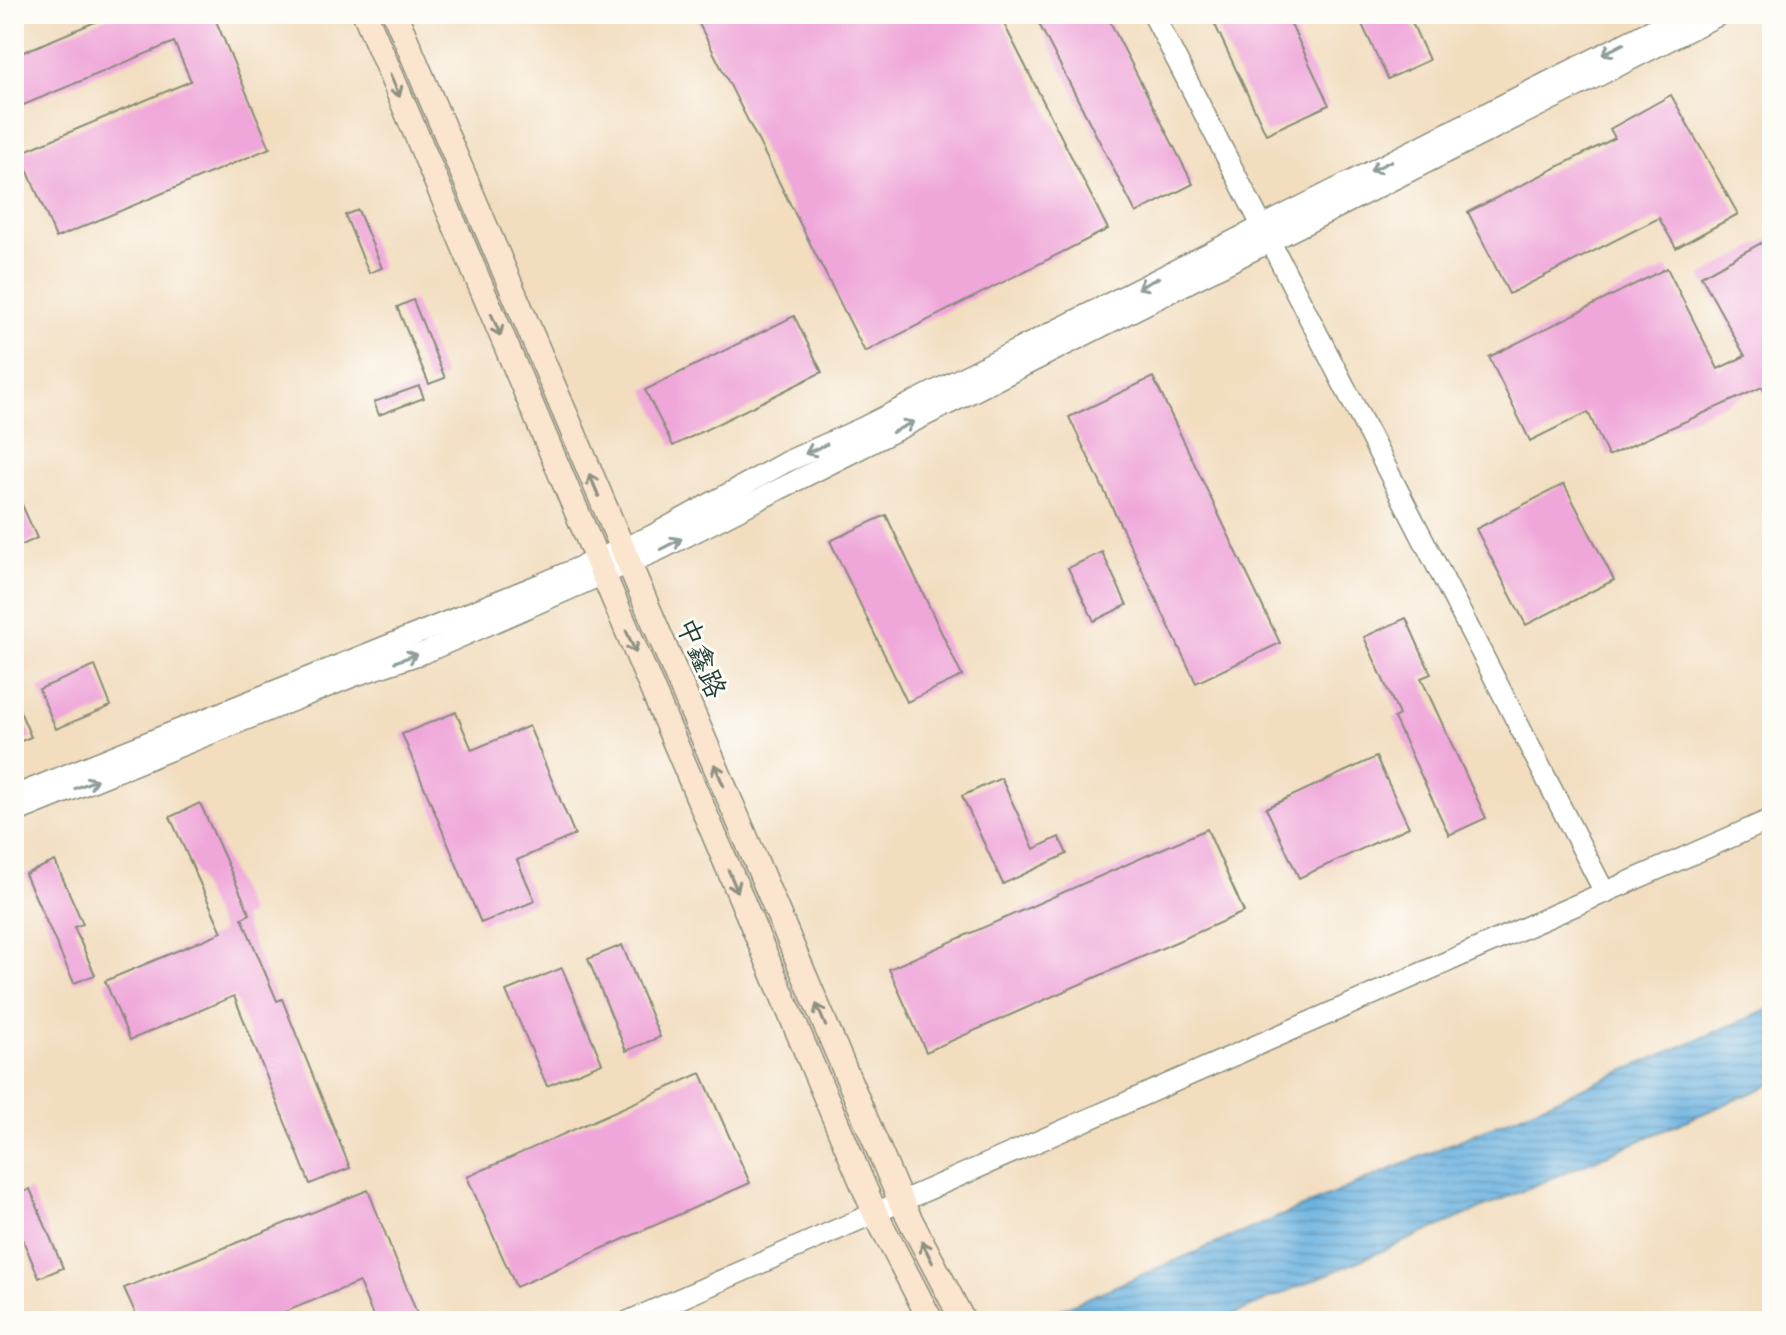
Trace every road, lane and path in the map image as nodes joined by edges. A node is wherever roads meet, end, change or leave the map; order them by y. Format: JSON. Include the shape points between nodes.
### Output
{"nodes":[{"id":1,"x":365,"y":14,"type":"edge"},
{"id":2,"x":395,"y":14,"type":"edge"},
{"id":3,"x":1153,"y":14,"type":"edge"},
{"id":4,"x":1683,"y":14,"type":"edge"},
{"id":5,"x":1721,"y":14,"type":"edge"},
{"id":6,"x":1265,"y":234,"type":"junction"},
{"id":7,"x":625,"y":556,"type":"junction"},
{"id":8,"x":599,"y":567,"type":"junction"},
{"id":9,"x":14,"y":796,"type":"edge"},
{"id":10,"x":14,"y":813,"type":"edge"},
{"id":11,"x":1772,"y":819,"type":"edge"},
{"id":12,"x":1605,"y":893,"type":"junction"},
{"id":13,"x":901,"y":1202,"type":"junction"},
{"id":14,"x":875,"y":1213,"type":"junction"},
{"id":15,"x":629,"y":1321,"type":"edge"},
{"id":16,"x":931,"y":1321,"type":"edge"},
{"id":17,"x":963,"y":1321,"type":"edge"}],
"edges":[{"from":1,"to":8,"type":"main road","name":"中鑫路","one_way":true},
{"from":7,"to":2,"type":"main road","name":"中鑫路","one_way":true},
{"from":3,"to":6,"type":"street"},
{"from":4,"to":6,"type":"street","one_way":true},
{"from":5,"to":6,"type":"street"},
{"from":6,"to":7,"type":"street"},
{"from":6,"to":12,"type":"street"},
{"from":7,"to":8,"type":"street"},
{"from":13,"to":7,"type":"main road","name":"中鑫路","one_way":true},
{"from":8,"to":9,"type":"street"},
{"from":10,"to":8,"type":"street","one_way":true,"via":[[426,652]]},
{"from":8,"to":14,"type":"main road","name":"中鑫路","one_way":true},
{"from":11,"to":12,"type":"street"},
{"from":12,"to":13,"type":"street"},
{"from":13,"to":14,"type":"street"},
{"from":17,"to":13,"type":"main road","name":"中鑫路","one_way":true},
{"from":14,"to":15,"type":"street"},
{"from":14,"to":16,"type":"main road","name":"中鑫路"}]}
